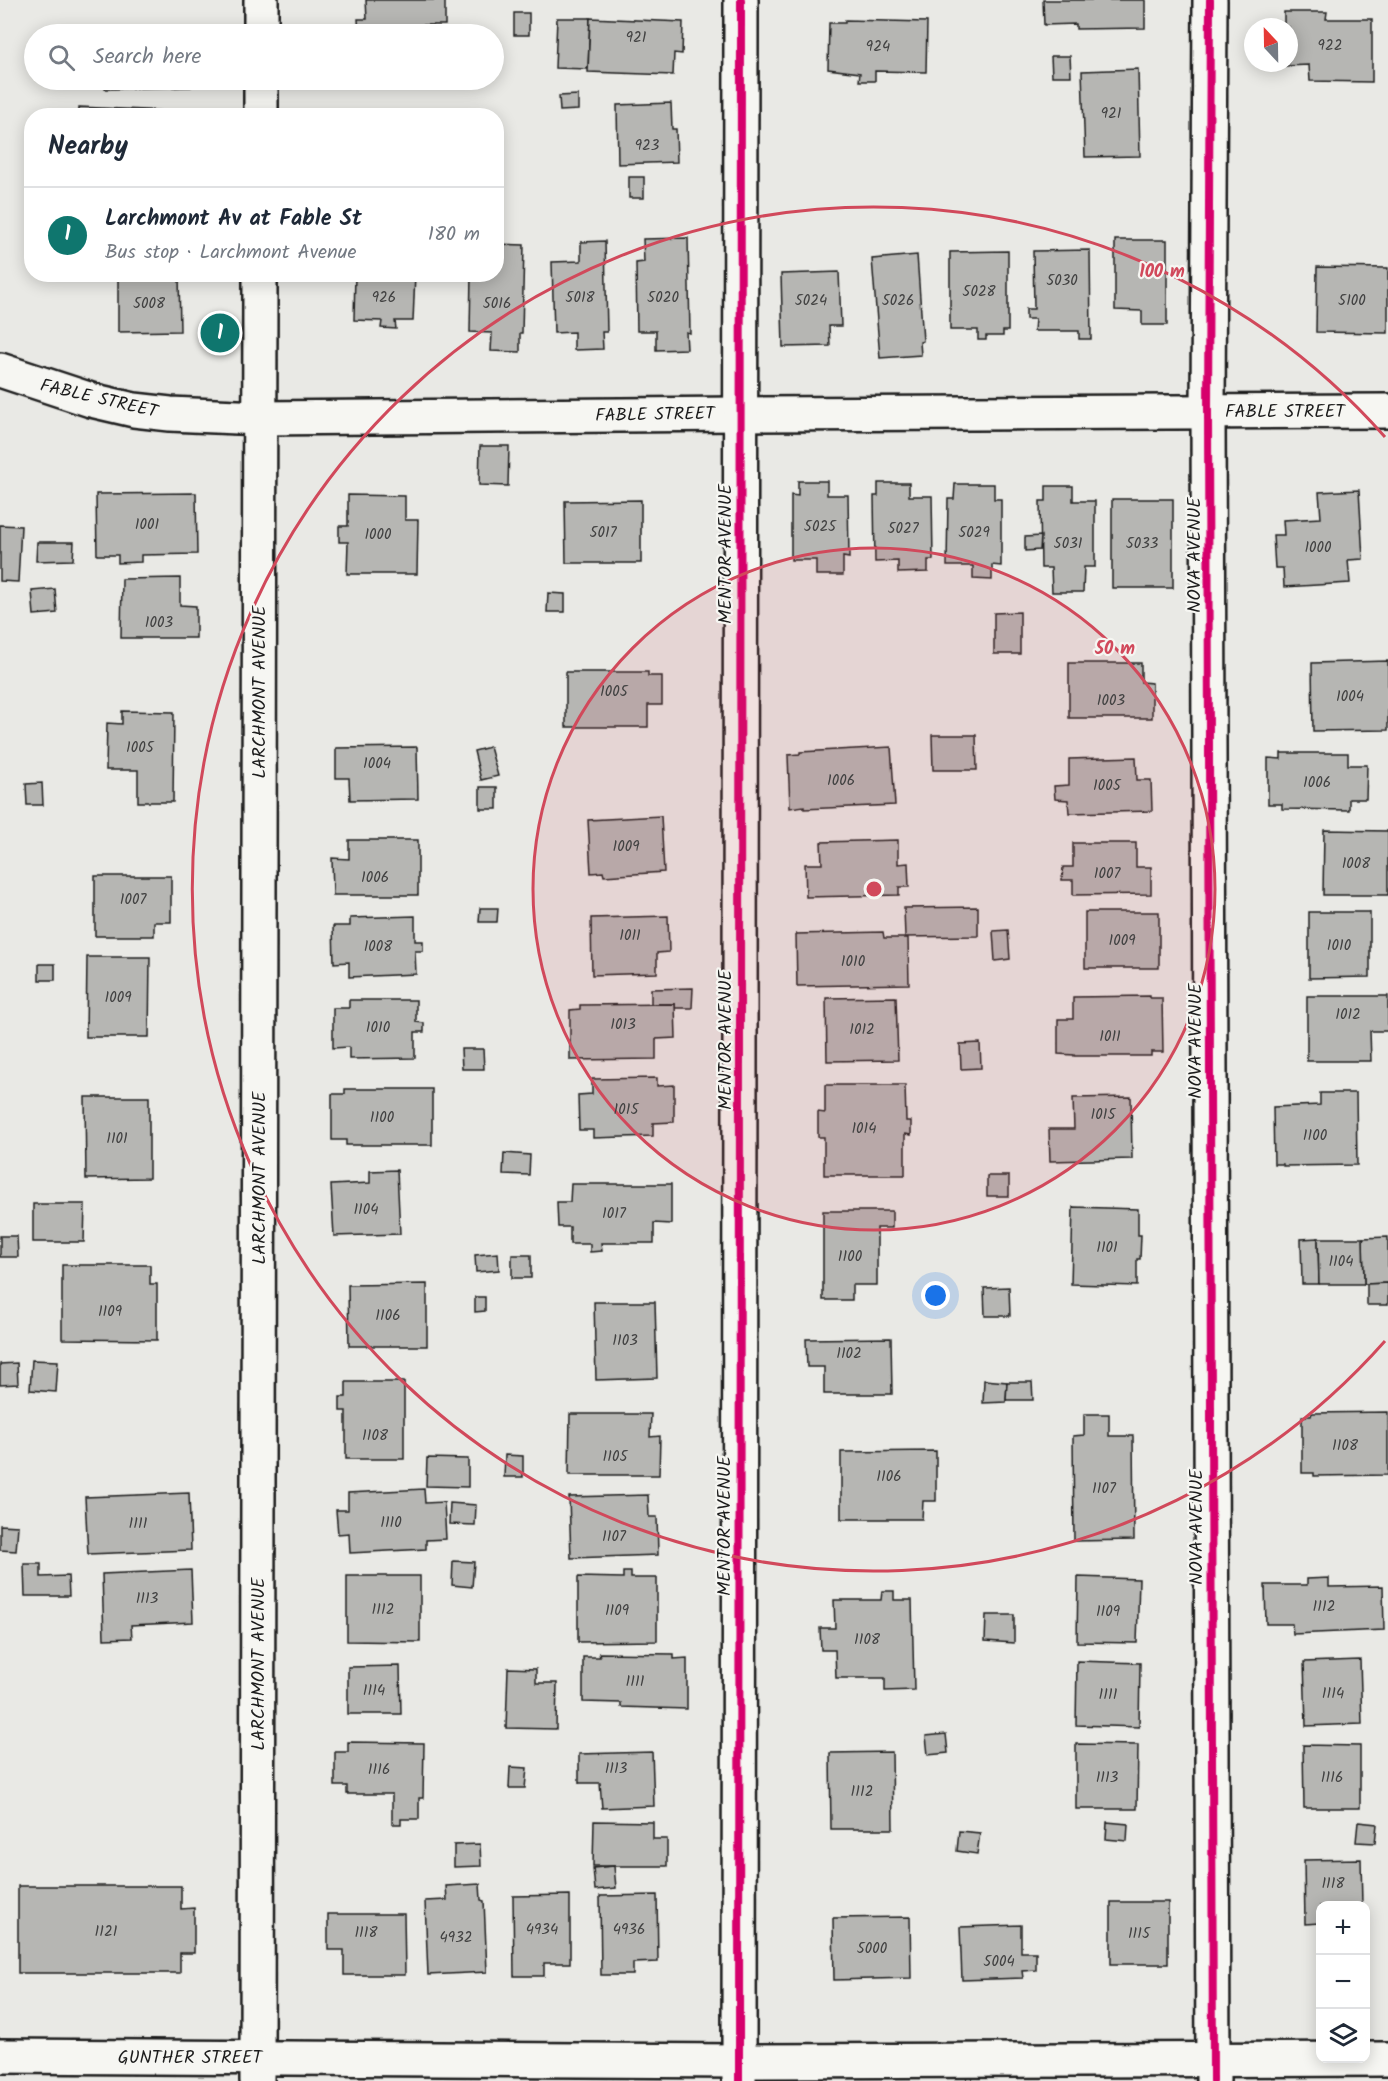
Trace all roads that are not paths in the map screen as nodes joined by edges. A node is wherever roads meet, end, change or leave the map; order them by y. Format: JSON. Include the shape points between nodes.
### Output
{"nodes":[{"id":1,"x":261,"y":0,"type":"edge"},
{"id":2,"x":741,"y":0,"type":"edge"},
{"id":3,"x":1210,"y":0,"type":"edge"},
{"id":4,"x":261,"y":24,"type":"edge"},
{"id":5,"x":261,"y":90,"type":"edge"},
{"id":6,"x":261,"y":108,"type":"edge"},
{"id":7,"x":260,"y":282,"type":"edge"},
{"id":8,"x":0,"y":370,"type":"edge"},
{"id":9,"x":1209,"y":411,"type":"junction"},
{"id":10,"x":1388,"y":411,"type":"edge"},
{"id":11,"x":740,"y":414,"type":"junction"},
{"id":12,"x":260,"y":418,"type":"junction"},
{"id":13,"x":0,"y":2056,"type":"edge"},
{"id":14,"x":1388,"y":2059,"type":"edge"},
{"id":15,"x":257,"y":2069,"type":"edge"},
{"id":16,"x":739,"y":2071,"type":"edge"},
{"id":17,"x":1213,"y":2071,"type":"edge"}],
"edges":[{"from":1,"to":4,"type":"street"},
{"from":2,"to":11,"type":"street","name":"MENTOR AVENUE"},
{"from":3,"to":9,"type":"street","name":"NOVA AVENUE"},
{"from":5,"to":6,"type":"street"},
{"from":7,"to":12,"type":"street","name":"LARCHMONT AVENUE"},
{"from":8,"to":12,"type":"street","name":"FABLE STREET","via":[[134,410]]},
{"from":9,"to":10,"type":"street","name":"FABLE STREET"},
{"from":9,"to":11,"type":"street","name":"FABLE STREET"},
{"from":9,"to":17,"type":"street","name":"NOVA AVENUE"},
{"from":11,"to":12,"type":"street","name":"FABLE STREET"},
{"from":11,"to":16,"type":"street","name":"MENTOR AVENUE"},
{"from":12,"to":15,"type":"street","name":"LARCHMONT AVENUE"},
{"from":13,"to":15,"type":"street","name":"GUNTHER STREET"},
{"from":14,"to":17,"type":"street","name":"GUNTHER STREET"},
{"from":15,"to":16,"type":"street","name":"GUNTHER STREET"},
{"from":16,"to":17,"type":"street","name":"GUNTHER STREET"}]}
